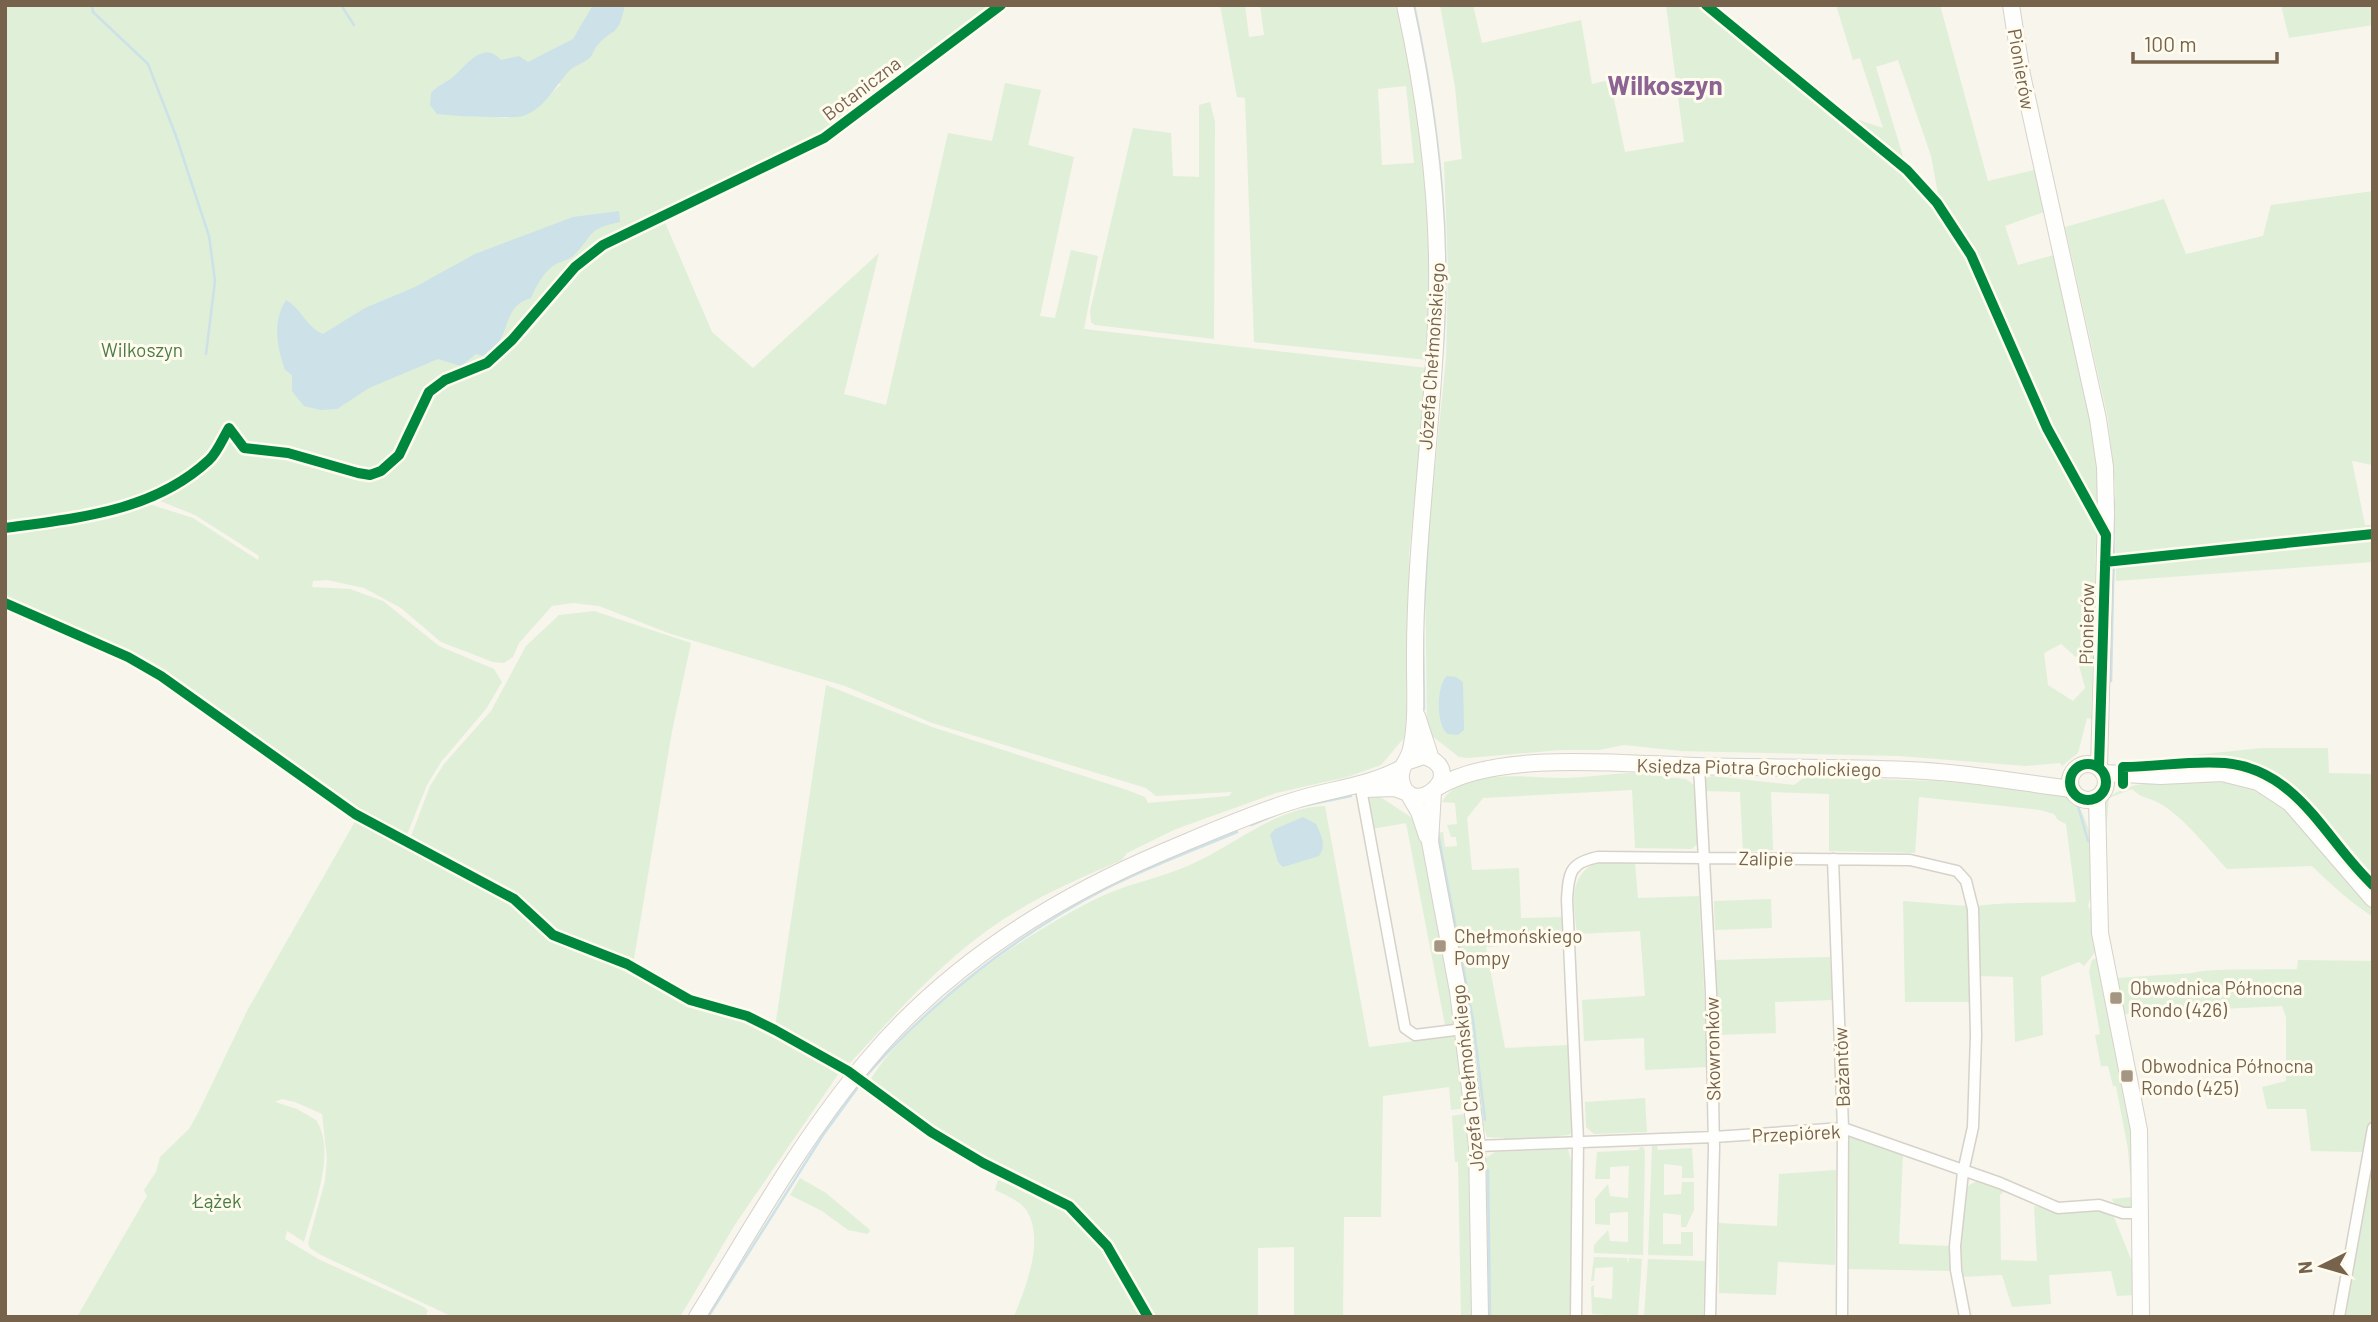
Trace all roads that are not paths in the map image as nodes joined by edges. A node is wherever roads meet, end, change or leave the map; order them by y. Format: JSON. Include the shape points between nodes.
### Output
{"nodes":[{"id":1,"x":1001,"y":5,"type":"edge"},
{"id":2,"x":1405,"y":5,"type":"edge"},
{"id":3,"x":1706,"y":5,"type":"edge"},
{"id":4,"x":2011,"y":5,"type":"edge"},
{"id":5,"x":1817,"y":95,"type":"dead end"},
{"id":6,"x":732,"y":182,"type":"dead end"},
{"id":7,"x":1416,"y":710,"type":"junction"},
{"id":8,"x":1434,"y":761,"type":"junction"},
{"id":9,"x":1404,"y":765,"type":"junction"},
{"id":10,"x":1494,"y":769,"type":"junction"},
{"id":11,"x":1699,"y":774,"type":"junction"},
{"id":12,"x":2089,"y":782,"type":"junction"},
{"id":13,"x":1354,"y":789,"type":"junction"},
{"id":14,"x":1436,"y":790,"type":"junction"},
{"id":15,"x":1408,"y":793,"type":"junction"},
{"id":16,"x":1430,"y":842,"type":"junction"},
{"id":17,"x":1703,"y":857,"type":"junction"},
{"id":18,"x":1833,"y":859,"type":"junction"},
{"id":19,"x":2373,"y":899,"type":"edge"},
{"id":20,"x":1464,"y":1029,"type":"junction"},
{"id":21,"x":1843,"y":1128,"type":"junction"},
{"id":22,"x":2372,"y":1133,"type":"edge"},
{"id":23,"x":1714,"y":1137,"type":"junction"},
{"id":24,"x":1578,"y":1141,"type":"junction"},
{"id":25,"x":1477,"y":1146,"type":"junction"},
{"id":26,"x":1963,"y":1172,"type":"junction"},
{"id":27,"x":2141,"y":1213,"type":"junction"},
{"id":28,"x":697,"y":1317,"type":"edge"},
{"id":29,"x":1480,"y":1317,"type":"edge"},
{"id":30,"x":1576,"y":1317,"type":"edge"},
{"id":31,"x":1710,"y":1317,"type":"edge"},
{"id":32,"x":1842,"y":1317,"type":"edge"},
{"id":33,"x":1965,"y":1317,"type":"edge"},
{"id":34,"x":2141,"y":1317,"type":"edge"},
{"id":35,"x":2339,"y":1317,"type":"edge"}],
"edges":[{"from":1,"to":6,"type":"street","name":"Botaniczna","via":[[824,138]]},
{"from":2,"to":7,"type":"street","name":"Józefa Chełmońskiego","via":[[1429,135],[1437,239],[1436,323],[1416,570]]},
{"from":3,"to":5,"type":"street"},
{"from":4,"to":12,"type":"street","name":"Pionierów","via":[[2021,75],[2105,467],[2104,664]]},
{"from":7,"to":8,"type":"street","name":"Józefa Chełmońskiego"},
{"from":7,"to":9,"type":"street","name":"Józefa Chełmońskiego","via":[[1411,750]]},
{"from":8,"to":9,"type":"street","via":[[1417,756]]},
{"from":8,"to":10,"type":"street","name":"Księdza Piotra Grocholickiego","via":[[1455,768]]},
{"from":8,"to":14,"type":"street","via":[[1441,775]]},
{"from":9,"to":13,"type":"street"},
{"from":9,"to":15,"type":"street","via":[[1401,781]]},
{"from":10,"to":11,"type":"street","name":"Księdza Piotra Grocholickiego","via":[[1555,763]]},
{"from":10,"to":14,"type":"street","name":"Księdza Piotra Grocholickiego"},
{"from":11,"to":12,"type":"street","name":"Księdza Piotra Grocholickiego","via":[[1909,770]]},
{"from":11,"to":17,"type":"street","name":"Skowronków"},
{"from":12,"to":19,"type":"street","name":"Księdza Piotra Grocholickiego","via":[[2222,773],[2246,777],[2268,787],[2297,810]]},
{"from":12,"to":27,"type":"street","via":[[2102,950],[2139,1130]]},
{"from":13,"to":15,"type":"street","via":[[1395,788]]},
{"from":13,"to":20,"type":"street","via":[[1405,1028],[1415,1035]]},
{"from":13,"to":28,"type":"street","via":[[1302,798],[1260,812],[1098,881],[1028,921],[950,978],[896,1029],[844,1089]]},
{"from":14,"to":15,"type":"street","via":[[1421,797]]},
{"from":14,"to":16,"type":"street","name":"Józefa Chełmońskiego"},
{"from":15,"to":16,"type":"street","name":"Józefa Chełmońskiego"},
{"from":16,"to":20,"type":"street","name":"Józefa Chełmońskiego"},
{"from":17,"to":18,"type":"street","name":"Zalipie"},
{"from":17,"to":23,"type":"street","name":"Skowronków"},
{"from":17,"to":24,"type":"street","name":"Zalipie","via":[[1598,857],[1581,861],[1569,874]]},
{"from":18,"to":21,"type":"street","name":"Bażantów"},
{"from":18,"to":26,"type":"street","name":"Zalipie","via":[[1938,864],[1957,871],[1966,881],[1973,909],[1976,1035],[1973,1127]]},
{"from":20,"to":25,"type":"street","name":"Józefa Chełmońskiego"},
{"from":21,"to":23,"type":"street","name":"Przepiórek"},
{"from":21,"to":26,"type":"street","name":"Przepiórek"},
{"from":21,"to":32,"type":"street","name":"Bażantów"},
{"from":22,"to":35,"type":"street"},
{"from":23,"to":24,"type":"street","name":"Przepiórek"},
{"from":23,"to":31,"type":"street","name":"Skowronków"},
{"from":24,"to":25,"type":"street","name":"Przepiórek"},
{"from":24,"to":30,"type":"street","name":"Zalipie"},
{"from":25,"to":29,"type":"street","name":"Józefa Chełmońskiego"},
{"from":26,"to":27,"type":"street","name":"Przepiórek","via":[[2058,1208],[2099,1205]]},
{"from":26,"to":33,"type":"street","name":"Zalipie","via":[[1956,1270]]},
{"from":27,"to":34,"type":"street"}]}
